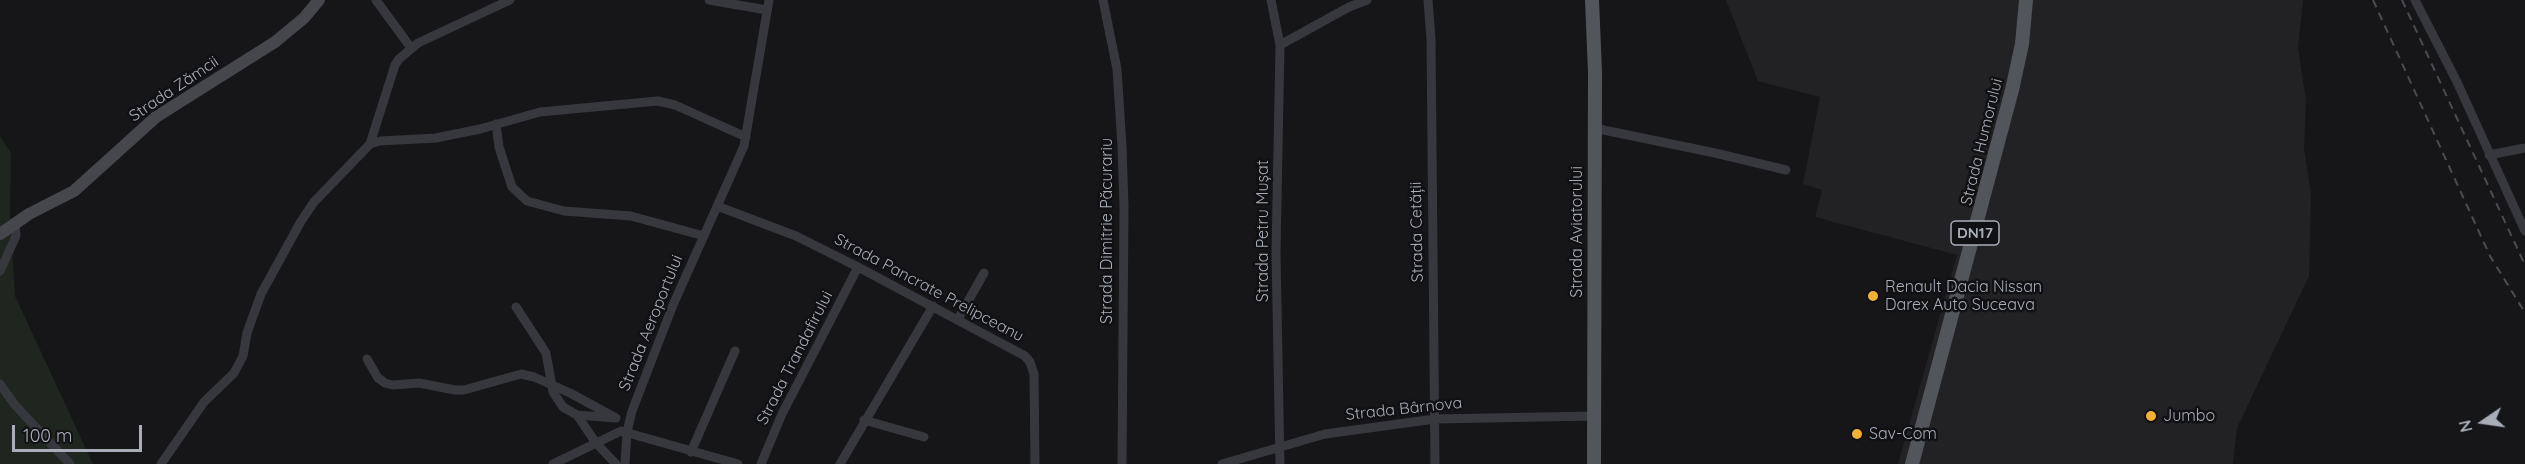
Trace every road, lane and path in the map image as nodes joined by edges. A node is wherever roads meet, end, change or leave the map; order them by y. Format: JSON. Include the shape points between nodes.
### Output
{"nodes":[{"id":1,"x":319,"y":0,"type":"edge"},
{"id":2,"x":376,"y":0,"type":"edge"},
{"id":3,"x":510,"y":0,"type":"edge"},
{"id":4,"x":709,"y":0,"type":"edge"},
{"id":5,"x":1103,"y":0,"type":"edge"},
{"id":6,"x":1271,"y":0,"type":"edge"},
{"id":7,"x":1367,"y":0,"type":"edge"},
{"id":8,"x":1428,"y":0,"type":"edge"},
{"id":9,"x":1592,"y":0,"type":"edge"},
{"id":10,"x":2026,"y":0,"type":"edge"},
{"id":11,"x":2415,"y":0,"type":"edge"},
{"id":12,"x":768,"y":5,"type":"edge"},
{"id":13,"x":1280,"y":45,"type":"junction"},
{"id":14,"x":411,"y":48,"type":"junction"},
{"id":15,"x":496,"y":124,"type":"junction"},
{"id":16,"x":1594,"y":128,"type":"junction"},
{"id":17,"x":746,"y":137,"type":"junction"},
{"id":18,"x":370,"y":144,"type":"junction"},
{"id":19,"x":2525,"y":148,"type":"edge"},
{"id":20,"x":2489,"y":155,"type":"junction"},
{"id":21,"x":1786,"y":170,"type":"dead end"},
{"id":22,"x":717,"y":206,"type":"junction"},
{"id":23,"x":15,"y":222,"type":"junction"},
{"id":24,"x":2525,"y":231,"type":"edge"},
{"id":25,"x":0,"y":234,"type":"edge"},
{"id":26,"x":704,"y":236,"type":"junction"},
{"id":27,"x":858,"y":267,"type":"junction"},
{"id":28,"x":0,"y":271,"type":"edge"},
{"id":29,"x":984,"y":273,"type":"dead end"},
{"id":30,"x":933,"y":306,"type":"junction"},
{"id":31,"x":516,"y":307,"type":"dead end"},
{"id":32,"x":958,"y":319,"type":"junction"},
{"id":33,"x":735,"y":351,"type":"dead end"},
{"id":34,"x":367,"y":359,"type":"dead end"},
{"id":35,"x":0,"y":384,"type":"edge"},
{"id":36,"x":551,"y":385,"type":"junction"},
{"id":37,"x":577,"y":415,"type":"junction"},
{"id":38,"x":1594,"y":416,"type":"junction"},
{"id":39,"x":616,"y":418,"type":"junction"},
{"id":40,"x":1435,"y":418,"type":"junction"},
{"id":41,"x":864,"y":420,"type":"junction"},
{"id":42,"x":627,"y":427,"type":"junction"},
{"id":43,"x":924,"y":437,"type":"dead end"},
{"id":44,"x":596,"y":443,"type":"junction"},
{"id":45,"x":1280,"y":447,"type":"junction"},
{"id":46,"x":691,"y":452,"type":"junction"},
{"id":47,"x":70,"y":464,"type":"edge"},
{"id":48,"x":161,"y":464,"type":"edge"},
{"id":49,"x":553,"y":464,"type":"edge"},
{"id":50,"x":616,"y":464,"type":"edge"},
{"id":51,"x":625,"y":464,"type":"edge"},
{"id":52,"x":738,"y":464,"type":"edge"},
{"id":53,"x":761,"y":464,"type":"edge"},
{"id":54,"x":840,"y":464,"type":"edge"},
{"id":55,"x":1035,"y":464,"type":"edge"},
{"id":56,"x":1122,"y":464,"type":"edge"},
{"id":57,"x":1222,"y":464,"type":"edge"},
{"id":58,"x":1280,"y":464,"type":"edge"},
{"id":59,"x":1435,"y":464,"type":"edge"},
{"id":60,"x":1594,"y":464,"type":"edge"},
{"id":61,"x":1912,"y":464,"type":"edge"}],
"edges":[{"from":1,"to":23,"type":"main road","name":"Strada Zămcii","via":[[274,42],[156,117],[74,191]]},
{"from":2,"to":14,"type":"street"},
{"from":3,"to":14,"type":"street"},
{"from":4,"to":12,"type":"street","name":"Strada Aeroportului"},
{"from":5,"to":56,"type":"street","name":"Strada Dimitrie Păcurariu","via":[[1117,69],[1123,156]]},
{"from":6,"to":13,"type":"street","name":"Strada Petru Mușat"},
{"from":7,"to":13,"type":"street"},
{"from":8,"to":40,"type":"street","name":"Strada Cetății"},
{"from":9,"to":16,"type":"main road","name":"Strada Aviatorului"},
{"from":10,"to":61,"type":"main road","name":"Strada Humorului","number":"DN17","via":[[2014,81]]},
{"from":11,"to":20,"type":"street"},
{"from":12,"to":17,"type":"street","name":"Strada Aeroportului"},
{"from":13,"to":45,"type":"street","name":"Strada Petru Mușat","via":[[1276,253]]},
{"from":14,"to":18,"type":"street","via":[[395,65]]},
{"from":15,"to":17,"type":"street","via":[[540,112],[658,101]]},
{"from":15,"to":18,"type":"street","via":[[436,138]]},
{"from":15,"to":26,"type":"street","name":"Strada Aeroportului","via":[[512,187],[527,201],[564,212],[631,216]]},
{"from":16,"to":21,"type":"street"},
{"from":16,"to":38,"type":"main road","name":"Strada Aviatorului"},
{"from":17,"to":22,"type":"street","name":"Strada Aeroportului"},
{"from":18,"to":48,"type":"street","via":[[314,202],[261,294],[243,356],[234,373],[204,402]]},
{"from":19,"to":20,"type":"street"},
{"from":20,"to":24,"type":"street"},
{"from":22,"to":26,"type":"street","name":"Strada Aeroportului"},
{"from":22,"to":27,"type":"street","name":"Strada Pancrate Prelipceanu","via":[[796,236]]},
{"from":23,"to":25,"type":"main road","name":"Strada Zămcii"},
{"from":23,"to":28,"type":"street","via":[[16,236]]},
{"from":26,"to":42,"type":"street","name":"Strada Aeroportului"},
{"from":27,"to":30,"type":"street","name":"Strada Pancrate Prelipceanu"},
{"from":27,"to":53,"type":"street","name":"Strada Trandafirului","via":[[782,414]]},
{"from":29,"to":32,"type":"street"},
{"from":30,"to":32,"type":"street","name":"Strada Pancrate Prelipceanu"},
{"from":30,"to":41,"type":"street"},
{"from":31,"to":36,"type":"street","via":[[546,353]]},
{"from":32,"to":55,"type":"street","name":"Strada Pancrate Prelipceanu","via":[[1030,362],[1034,374]]},
{"from":33,"to":46,"type":"street"},
{"from":34,"to":36,"type":"street","via":[[378,378],[393,385],[419,383],[464,390],[521,374]]},
{"from":35,"to":47,"type":"street"},
{"from":36,"to":37,"type":"street","via":[[563,407]]},
{"from":36,"to":39,"type":"street"},
{"from":37,"to":39,"type":"street"},
{"from":37,"to":44,"type":"street"},
{"from":38,"to":40,"type":"street","name":"Strada Bârnova"},
{"from":38,"to":60,"type":"main road","name":"Strada Aviatorului"},
{"from":39,"to":42,"type":"street"},
{"from":40,"to":45,"type":"street","name":"Strada Bârnova","via":[[1337,432]]},
{"from":40,"to":59,"type":"street","name":"Strada Cetății"},
{"from":41,"to":43,"type":"street"},
{"from":41,"to":54,"type":"street"},
{"from":42,"to":44,"type":"street"},
{"from":42,"to":46,"type":"street"},
{"from":42,"to":51,"type":"street","name":"Strada Aeroportului"},
{"from":44,"to":49,"type":"street"},
{"from":44,"to":50,"type":"street"},
{"from":45,"to":57,"type":"street","name":"Strada Bârnova"},
{"from":45,"to":58,"type":"street","name":"Strada Petru Mușat"},
{"from":46,"to":52,"type":"street"}]}
